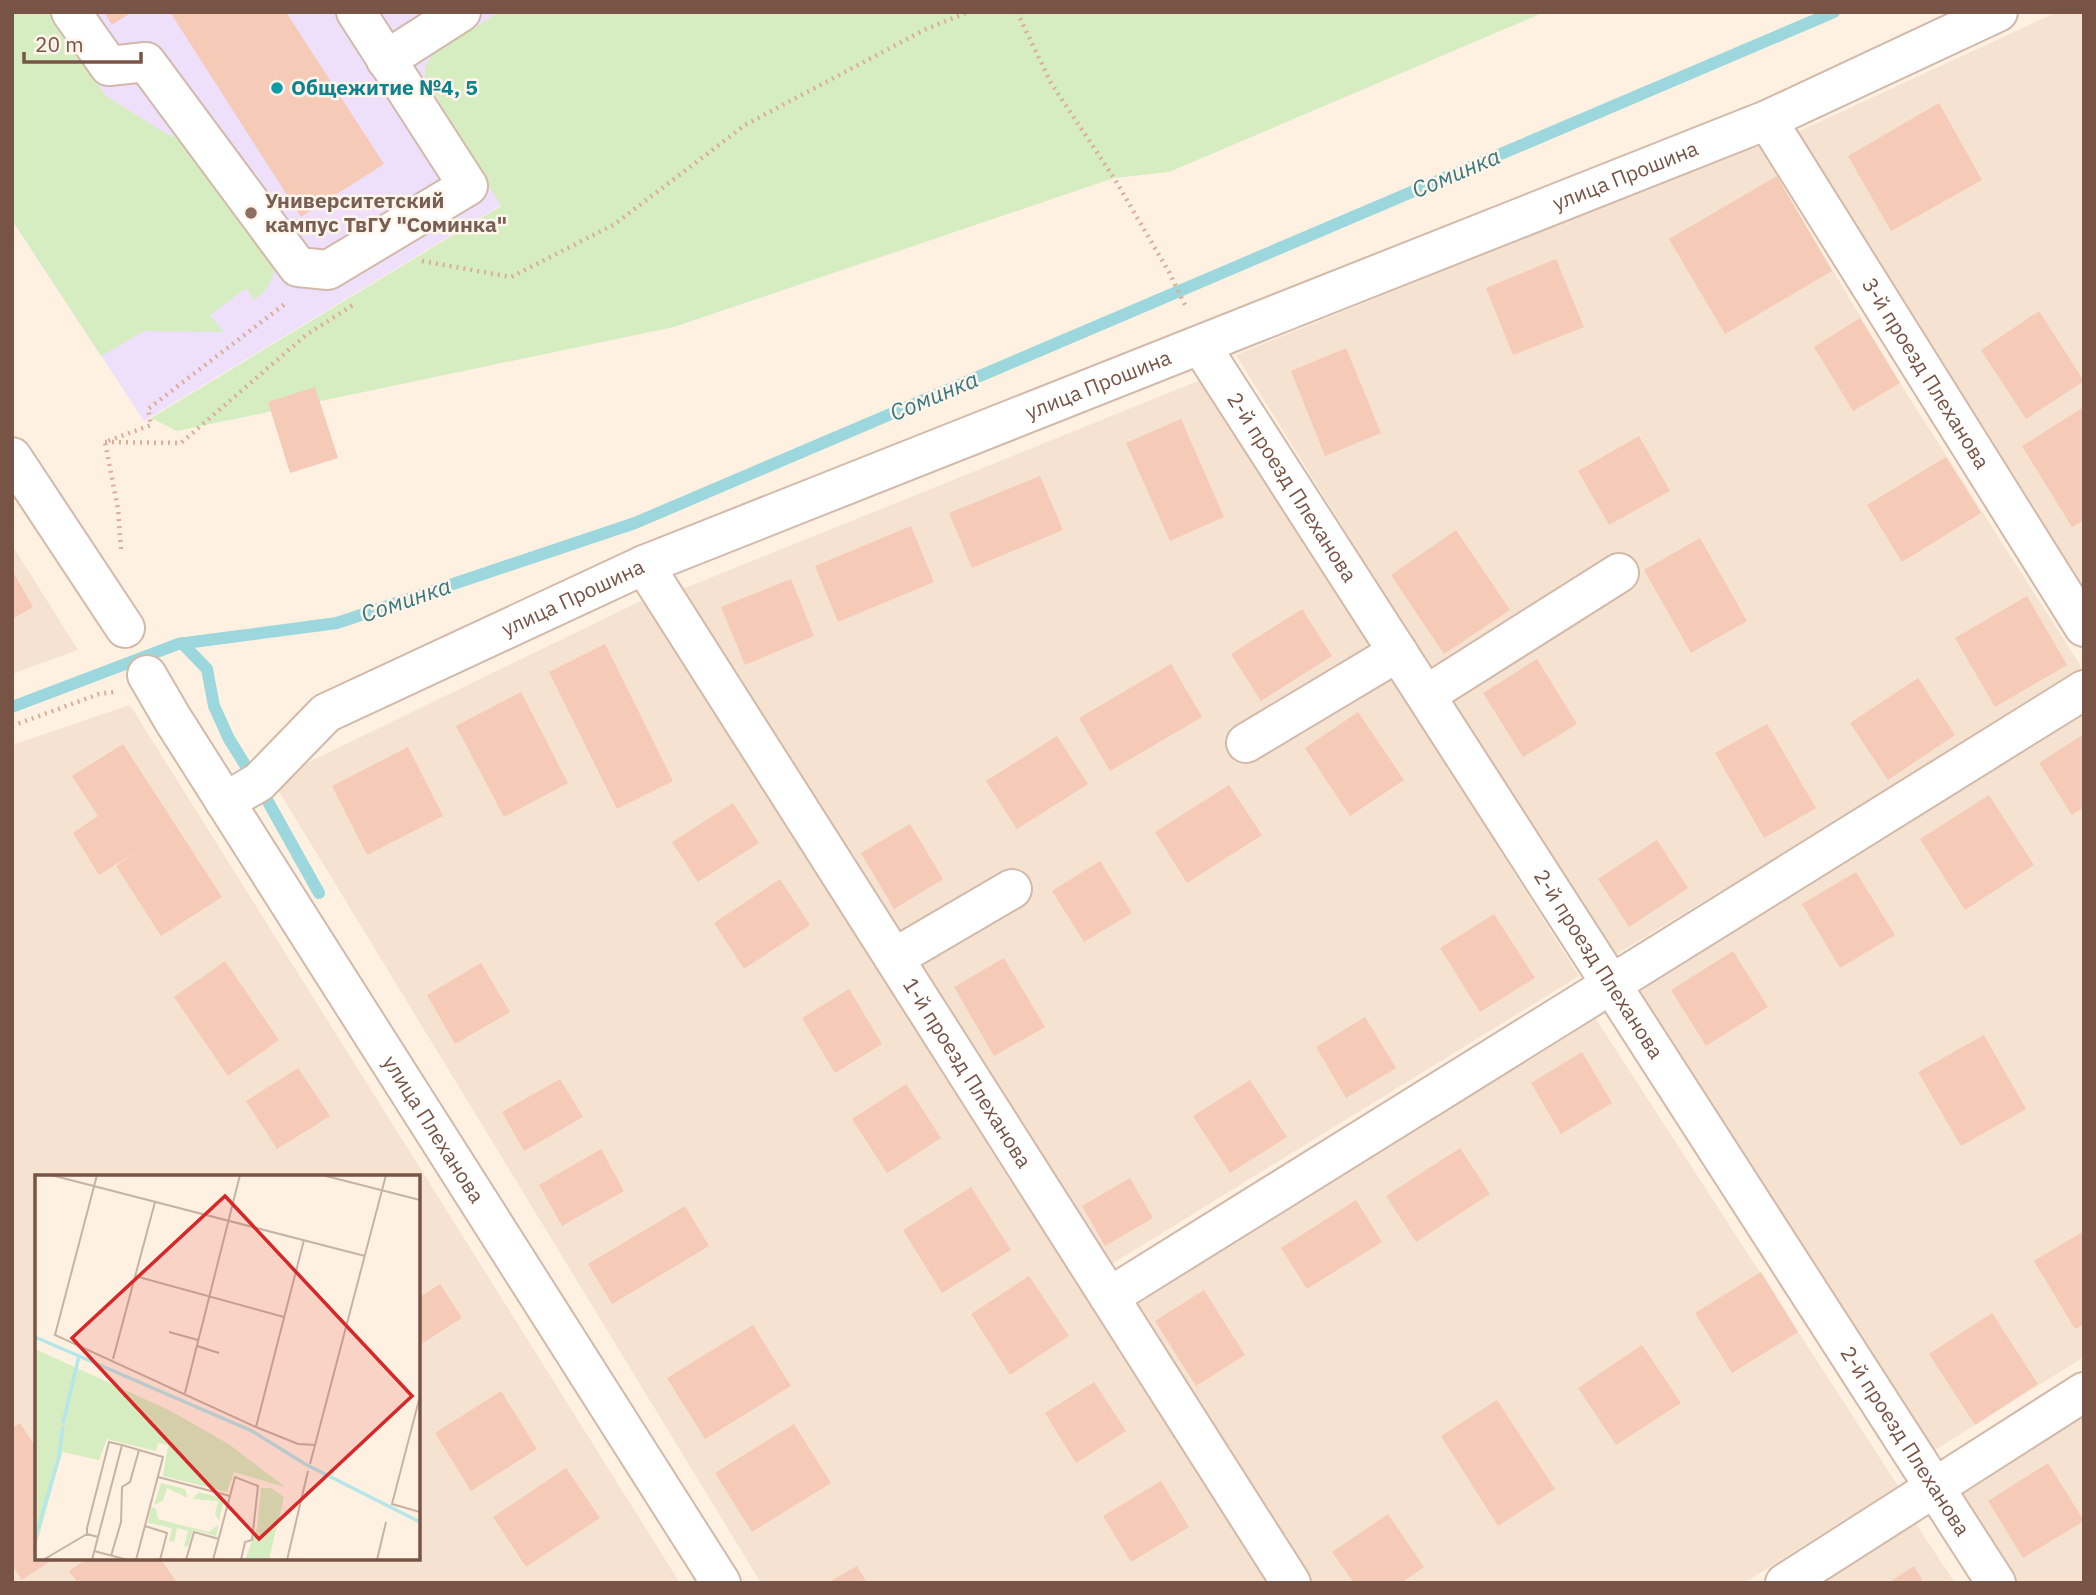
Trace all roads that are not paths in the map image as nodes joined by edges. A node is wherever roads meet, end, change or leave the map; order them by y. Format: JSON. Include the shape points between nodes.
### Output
{"nodes":[{"id":1,"x":71,"y":12,"type":"edge"},
{"id":2,"x":356,"y":12,"type":"edge"},
{"id":3,"x":461,"y":12,"type":"edge"},
{"id":4,"x":1998,"y":12,"type":"edge"},
{"id":5,"x":386,"y":60,"type":"junction"},
{"id":6,"x":1768,"y":120,"type":"junction"},
{"id":7,"x":1197,"y":333,"type":"junction"},
{"id":8,"x":12,"y":457,"type":"edge"},
{"id":9,"x":643,"y":565,"type":"junction"},
{"id":10,"x":1619,"y":573,"type":"dead end"},
{"id":11,"x":2084,"y":627,"type":"edge"},
{"id":12,"x":125,"y":628,"type":"dead end"},
{"id":13,"x":1398,"y":652,"type":"junction"},
{"id":14,"x":134,"y":683,"type":"road end"},
{"id":15,"x":2084,"y":690,"type":"edge"},
{"id":16,"x":1426,"y":695,"type":"junction"},
{"id":17,"x":1246,"y":743,"type":"dead end"},
{"id":18,"x":225,"y":802,"type":"junction"},
{"id":19,"x":1012,"y":890,"type":"dead end"},
{"id":20,"x":894,"y":958,"type":"junction"},
{"id":21,"x":1612,"y":984,"type":"junction"},
{"id":22,"x":1109,"y":1297,"type":"junction"},
{"id":23,"x":2084,"y":1392,"type":"edge"},
{"id":24,"x":1935,"y":1488,"type":"junction"},
{"id":25,"x":721,"y":1583,"type":"edge"},
{"id":26,"x":1291,"y":1583,"type":"edge"},
{"id":27,"x":1784,"y":1583,"type":"edge"},
{"id":28,"x":1996,"y":1583,"type":"edge"}],
"edges":[{"from":1,"to":5,"type":"street","via":[[109,65],[146,62],[298,267],[328,270],[468,186]]},
{"from":2,"to":5,"type":"street"},
{"from":3,"to":5,"type":"street"},
{"from":4,"to":6,"type":"street","name":"улица Прошина"},
{"from":6,"to":7,"type":"street","name":"улица Прошина"},
{"from":6,"to":11,"type":"street","name":"3-й проезд Плеханова"},
{"from":7,"to":9,"type":"street","name":"улица Прошина"},
{"from":7,"to":13,"type":"street","name":"2-й проезд Плеханова"},
{"from":8,"to":12,"type":"street"},
{"from":9,"to":18,"type":"street","name":"улица Прошина","via":[[327,713],[259,782]]},
{"from":9,"to":20,"type":"street","name":"1-й проезд Плеханова"},
{"from":10,"to":16,"type":"street"},
{"from":13,"to":16,"type":"street","name":"2-й проезд Плеханова"},
{"from":13,"to":17,"type":"street"},
{"from":14,"to":18,"type":"street","name":"улица Плеханова"},
{"from":15,"to":21,"type":"street"},
{"from":16,"to":21,"type":"street","name":"2-й проезд Плеханова"},
{"from":18,"to":25,"type":"street","name":"улица Плеханова"},
{"from":19,"to":20,"type":"street"},
{"from":20,"to":22,"type":"street","name":"1-й проезд Плеханова"},
{"from":21,"to":22,"type":"street"},
{"from":21,"to":24,"type":"street","name":"2-й проезд Плеханова"},
{"from":22,"to":26,"type":"street","name":"1-й проезд Плеханова"},
{"from":23,"to":24,"type":"street"},
{"from":24,"to":27,"type":"street"},
{"from":24,"to":28,"type":"street","name":"2-й проезд Плеханова"}]}
